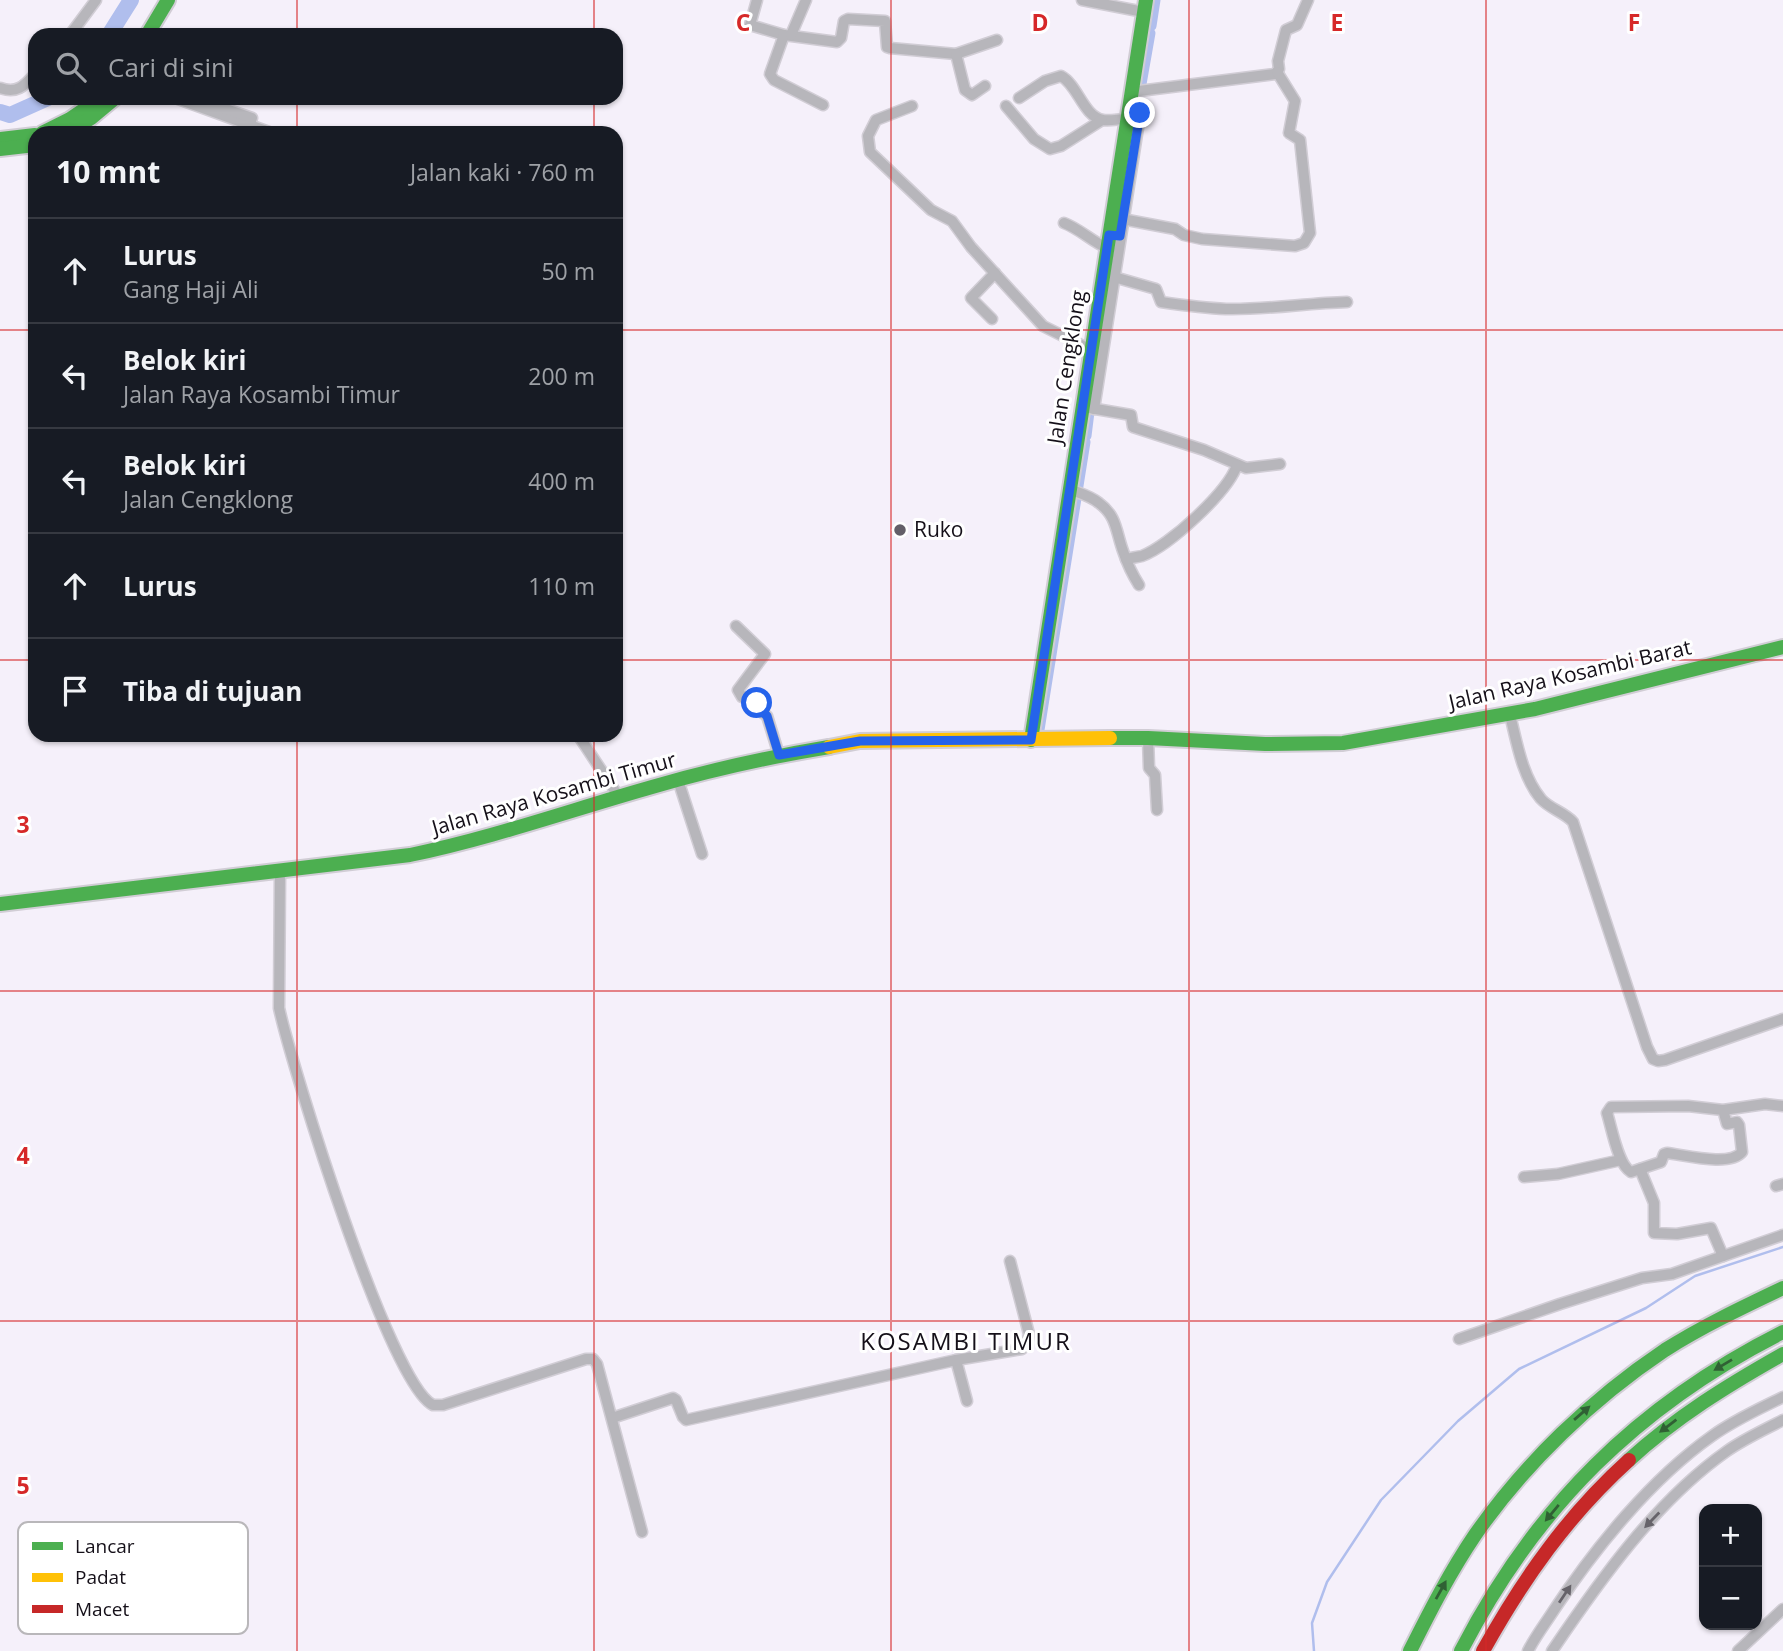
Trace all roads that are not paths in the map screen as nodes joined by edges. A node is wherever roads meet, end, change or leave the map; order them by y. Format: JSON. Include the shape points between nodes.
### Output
{"nodes":[{"id":1,"x":96,"y":0,"type":"edge"},
{"id":2,"x":168,"y":0,"type":"edge"},
{"id":3,"x":180,"y":0,"type":"edge"},
{"id":4,"x":757,"y":0,"type":"edge"},
{"id":5,"x":806,"y":0,"type":"edge"},
{"id":6,"x":1082,"y":0,"type":"edge"},
{"id":7,"x":1308,"y":0,"type":"edge"},
{"id":8,"x":1145,"y":6,"type":"edge"},
{"id":9,"x":75,"y":28,"type":"edge"},
{"id":10,"x":151,"y":28,"type":"edge"},
{"id":11,"x":162,"y":28,"type":"edge"},
{"id":12,"x":788,"y":35,"type":"junction"},
{"id":13,"x":997,"y":40,"type":"dead end"},
{"id":14,"x":956,"y":54,"type":"junction"},
{"id":15,"x":1278,"y":72,"type":"junction"},
{"id":16,"x":28,"y":82,"type":"edge"},
{"id":17,"x":985,"y":86,"type":"dead end"},
{"id":18,"x":0,"y":88,"type":"edge"},
{"id":19,"x":1131,"y":92,"type":"junction"},
{"id":20,"x":1019,"y":98,"type":"dead end"},
{"id":21,"x":90,"y":105,"type":"edge"},
{"id":22,"x":107,"y":105,"type":"edge"},
{"id":23,"x":195,"y":105,"type":"edge"},
{"id":24,"x":208,"y":105,"type":"edge"},
{"id":25,"x":823,"y":105,"type":"dead end"},
{"id":26,"x":912,"y":106,"type":"dead end"},
{"id":27,"x":1006,"y":106,"type":"dead end"},
{"id":28,"x":1131,"y":113,"type":"junction"},
{"id":29,"x":1102,"y":120,"type":"junction"},
{"id":30,"x":247,"y":123,"type":"edge"},
{"id":31,"x":56,"y":126,"type":"edge"},
{"id":32,"x":78,"y":126,"type":"edge"},
{"id":33,"x":28,"y":136,"type":"edge"},
{"id":34,"x":0,"y":139,"type":"edge"},
{"id":35,"x":28,"y":146,"type":"edge"},
{"id":36,"x":0,"y":149,"type":"edge"},
{"id":37,"x":1124,"y":176,"type":"junction"},
{"id":38,"x":1122,"y":219,"type":"junction"},
{"id":39,"x":1064,"y":223,"type":"dead end"},
{"id":40,"x":1112,"y":240,"type":"junction"},
{"id":41,"x":995,"y":274,"type":"junction"},
{"id":42,"x":1114,"y":277,"type":"junction"},
{"id":43,"x":1347,"y":302,"type":"dead end"},
{"id":44,"x":992,"y":319,"type":"dead end"},
{"id":45,"x":1091,"y":350,"type":"junction"},
{"id":46,"x":1088,"y":408,"type":"junction"},
{"id":47,"x":1280,"y":464,"type":"dead end"},
{"id":48,"x":1237,"y":465,"type":"junction"},
{"id":49,"x":1075,"y":491,"type":"junction"},
{"id":50,"x":1126,"y":559,"type":"junction"},
{"id":51,"x":1139,"y":585,"type":"dead end"},
{"id":52,"x":736,"y":626,"type":"dead end"},
{"id":53,"x":1783,"y":647,"type":"edge"},
{"id":54,"x":1510,"y":715,"type":"junction"},
{"id":55,"x":1148,"y":738,"type":"junction"},
{"id":56,"x":1031,"y":740,"type":"junction"},
{"id":57,"x":583,"y":742,"type":"edge"},
{"id":58,"x":779,"y":755,"type":"junction"},
{"id":59,"x":678,"y":780,"type":"junction"},
{"id":60,"x":620,"y":797,"type":"junction"},
{"id":61,"x":1157,"y":810,"type":"dead end"},
{"id":62,"x":702,"y":854,"type":"dead end"},
{"id":63,"x":280,"y":872,"type":"junction"},
{"id":64,"x":0,"y":904,"type":"edge"},
{"id":65,"x":1783,"y":1019,"type":"edge"},
{"id":66,"x":1783,"y":1106,"type":"edge"},
{"id":67,"x":1723,"y":1110,"type":"junction"},
{"id":68,"x":1621,"y":1160,"type":"junction"},
{"id":69,"x":1640,"y":1169,"type":"junction"},
{"id":70,"x":1524,"y":1177,"type":"dead end"},
{"id":71,"x":1783,"y":1235,"type":"edge"},
{"id":72,"x":1723,"y":1256,"type":"junction"},
{"id":73,"x":1010,"y":1261,"type":"dead end"},
{"id":74,"x":1783,"y":1289,"type":"edge"},
{"id":75,"x":1783,"y":1332,"type":"edge"},
{"id":76,"x":1460,"y":1339,"type":"dead end"},
{"id":77,"x":1783,"y":1354,"type":"edge"},
{"id":78,"x":956,"y":1360,"type":"junction"},
{"id":79,"x":1783,"y":1397,"type":"edge"},
{"id":80,"x":967,"y":1401,"type":"dead end"},
{"id":81,"x":612,"y":1418,"type":"junction"},
{"id":82,"x":1783,"y":1420,"type":"edge"},
{"id":83,"x":642,"y":1532,"type":"dead end"},
{"id":84,"x":1783,"y":1609,"type":"edge"},
{"id":85,"x":1410,"y":1651,"type":"edge"},
{"id":86,"x":1461,"y":1651,"type":"edge"},
{"id":87,"x":1483,"y":1651,"type":"edge"},
{"id":88,"x":1528,"y":1651,"type":"edge"},
{"id":89,"x":1552,"y":1651,"type":"edge"},
{"id":90,"x":1738,"y":1651,"type":"edge"}],
"edges":[{"from":1,"to":9,"type":"street"},
{"from":2,"to":10,"type":"main road"},
{"from":3,"to":11,"type":"main road"},
{"from":4,"to":12,"type":"street","via":[[750,25]]},
{"from":5,"to":12,"type":"street"},
{"from":6,"to":8,"type":"street"},
{"from":7,"to":15,"type":"street","via":[[1297,25],[1286,30]]},
{"from":8,"to":19,"type":"main road","name":"Jalan Cengklong","via":[[1148,29]]},
{"from":12,"to":14,"type":"street","via":[[837,41],[846,19],[885,21],[887,47]]},
{"from":12,"to":25,"type":"street","via":[[769,74]]},
{"from":13,"to":14,"type":"street"},
{"from":14,"to":17,"type":"street","via":[[965,90],[972,95]]},
{"from":15,"to":19,"type":"street"},
{"from":15,"to":38,"type":"street","via":[[1295,101],[1289,132],[1300,140],[1310,233],[1304,243],[1202,239]]},
{"from":16,"to":18,"type":"street","via":[[15,91]]},
{"from":19,"to":28,"type":"main road","name":"Jalan Cengklong"},
{"from":20,"to":29,"type":"street","via":[[1060,76]]},
{"from":21,"to":31,"type":"main road"},
{"from":22,"to":32,"type":"main road"},
{"from":23,"to":30,"type":"street"},
{"from":24,"to":30,"type":"street"},
{"from":26,"to":41,"type":"street","via":[[876,120],[868,136],[870,152],[931,210],[952,221]]},
{"from":27,"to":29,"type":"street","via":[[1034,139],[1050,149]]},
{"from":28,"to":29,"type":"street"},
{"from":28,"to":37,"type":"main road","name":"Jalan Cengklong"},
{"from":33,"to":34,"type":"main road"},
{"from":35,"to":36,"type":"main road"},
{"from":37,"to":38,"type":"street"},
{"from":37,"to":40,"type":"main road","name":"Jalan Cengklong"},
{"from":38,"to":40,"type":"street"},
{"from":39,"to":40,"type":"street","via":[[1097,244]]},
{"from":40,"to":42,"type":"street"},
{"from":40,"to":45,"type":"main road","name":"Jalan Cengklong"},
{"from":41,"to":44,"type":"street","via":[[971,298]]},
{"from":41,"to":45,"type":"street","via":[[1043,327]]},
{"from":42,"to":43,"type":"street","via":[[1156,289],[1161,302],[1192,307],[1250,309]]},
{"from":42,"to":46,"type":"street"},
{"from":45,"to":46,"type":"main road","name":"Jalan Cengklong"},
{"from":46,"to":48,"type":"street","via":[[1131,415],[1133,427]]},
{"from":46,"to":49,"type":"main road","name":"Jalan Cengklong"},
{"from":47,"to":48,"type":"street","via":[[1252,469]]},
{"from":48,"to":50,"type":"street","via":[[1227,486],[1207,507],[1160,546]]},
{"from":49,"to":50,"type":"street","via":[[1107,511],[1118,527]]},
{"from":49,"to":56,"type":"main road","name":"Jalan Cengklong"},
{"from":50,"to":51,"type":"street"},
{"from":52,"to":58,"type":"street","via":[[765,654],[738,690],[767,716]]},
{"from":53,"to":54,"type":"main road","name":"Jalan Raya Kosambi Barat"},
{"from":54,"to":55,"type":"main road","name":"Jalan Raya Kosambi Barat","via":[[1343,743]]},
{"from":54,"to":65,"type":"street","via":[[1531,785],[1543,801],[1573,822],[1653,1059],[1665,1060]]},
{"from":55,"to":56,"type":"main road","name":"Jalan Raya Kosambi Barat"},
{"from":55,"to":61,"type":"street"},
{"from":56,"to":58,"type":"main road","name":"Jalan Raya Kosambi Timur","via":[[860,741]]},
{"from":57,"to":60,"type":"street"},
{"from":58,"to":59,"type":"main road","name":"Jalan Raya Kosambi Timur"},
{"from":59,"to":60,"type":"main road","name":"Jalan Raya Kosambi Timur"},
{"from":59,"to":62,"type":"street"},
{"from":60,"to":63,"type":"main road","name":"Jalan Raya Kosambi Timur","via":[[459,845],[378,861]]},
{"from":63,"to":64,"type":"main road","name":"Jalan Raya Kosambi Timur","via":[[87,889]]},
{"from":63,"to":81,"type":"street","via":[[282,1023],[366,1283],[422,1398],[443,1405],[593,1359]]},
{"from":66,"to":67,"type":"street"},
{"from":67,"to":68,"type":"street","via":[[1670,1105],[1611,1107],[1607,1113]]},
{"from":67,"to":69,"type":"street","via":[[1727,1124],[1740,1125],[1739,1156],[1728,1160],[1667,1153],[1661,1162]]},
{"from":68,"to":69,"type":"street","via":[[1628,1171]]},
{"from":68,"to":70,"type":"street"},
{"from":69,"to":72,"type":"street","via":[[1654,1203],[1654,1233],[1711,1228]]},
{"from":71,"to":72,"type":"street"},
{"from":72,"to":76,"type":"street","via":[[1672,1274],[1616,1286]]},
{"from":73,"to":78,"type":"street","via":[[1030,1334],[1027,1344],[1022,1349]]},
{"from":85,"to":74,"type":"main road","one_way":true,"via":[[1469,1544],[1523,1474],[1569,1425],[1684,1338]]},
{"from":75,"to":86,"type":"main road","one_way":true,"via":[[1693,1383],[1594,1465],[1504,1575]]},
{"from":77,"to":87,"type":"main road","one_way":true,"via":[[1692,1408],[1608,1477],[1535,1564]]},
{"from":78,"to":80,"type":"street"},
{"from":78,"to":81,"type":"street","via":[[686,1420],[673,1398]]},
{"from":88,"to":79,"type":"street","one_way":true,"via":[[1572,1583],[1674,1467],[1712,1436]]},
{"from":81,"to":83,"type":"street"},
{"from":82,"to":89,"type":"street","one_way":true,"via":[[1727,1451],[1689,1482],[1589,1595]]},
{"from":84,"to":90,"type":"street"}]}
